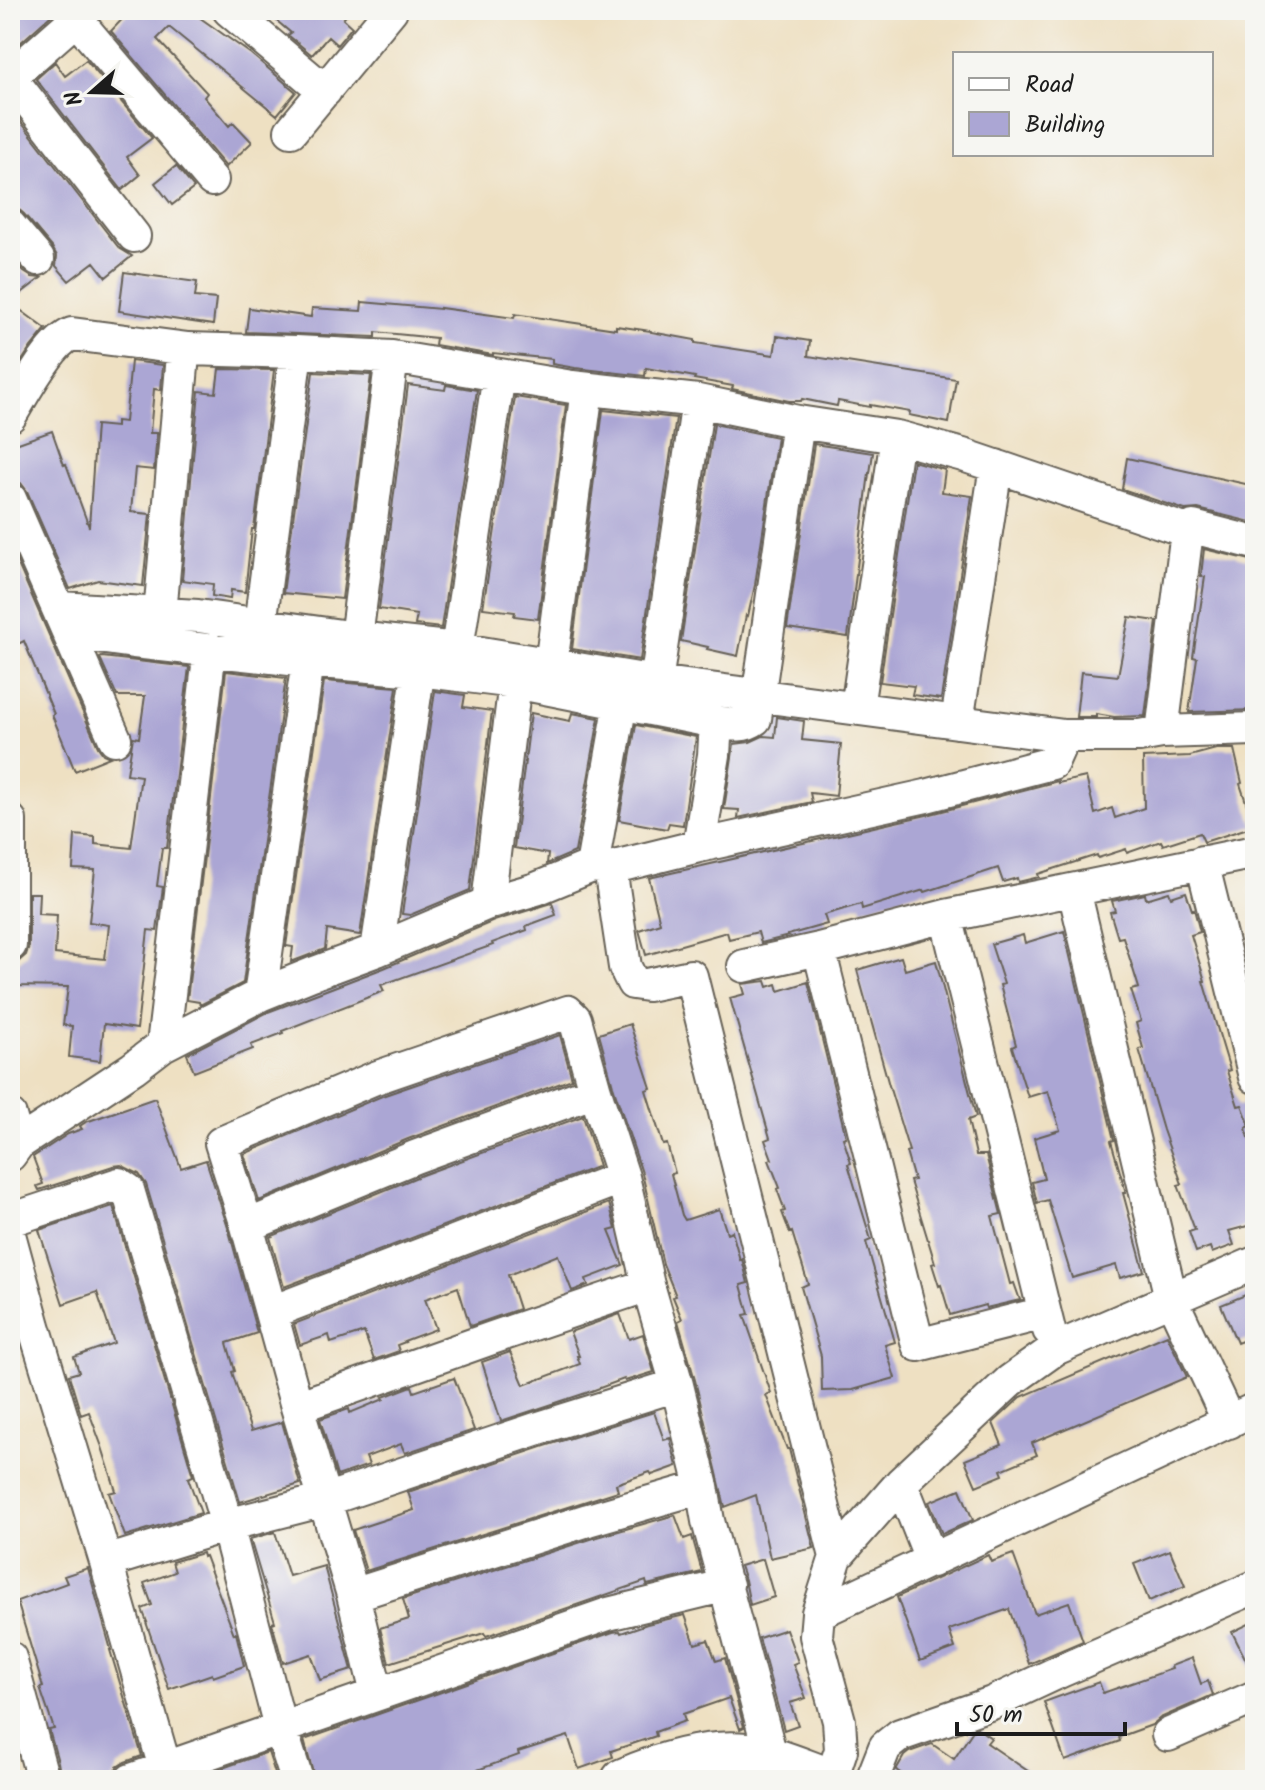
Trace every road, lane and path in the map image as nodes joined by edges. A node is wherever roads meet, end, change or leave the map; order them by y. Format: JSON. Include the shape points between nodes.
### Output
{"nodes":[{"id":1,"x":391,"y":10,"type":"edge"},
{"id":2,"x":81,"y":14,"type":"edge"},
{"id":3,"x":241,"y":14,"type":"edge"},
{"id":4,"x":10,"y":77,"type":"edge"},
{"id":5,"x":325,"y":91,"type":"junction"},
{"id":6,"x":291,"y":131,"type":"dead end"},
{"id":7,"x":212,"y":180,"type":"dead end"},
{"id":8,"x":10,"y":226,"type":"edge"},
{"id":9,"x":134,"y":236,"type":"dead end"},
{"id":10,"x":38,"y":259,"type":"dead end"},
{"id":11,"x":188,"y":349,"type":"junction"},
{"id":12,"x":296,"y":352,"type":"junction"},
{"id":13,"x":392,"y":357,"type":"junction"},
{"id":14,"x":499,"y":375,"type":"junction"},
{"id":15,"x":587,"y":389,"type":"junction"},
{"id":16,"x":698,"y":401,"type":"junction"},
{"id":17,"x":10,"y":416,"type":"edge"},
{"id":18,"x":798,"y":422,"type":"junction"},
{"id":19,"x":897,"y":437,"type":"junction"},
{"id":20,"x":996,"y":466,"type":"junction"},
{"id":21,"x":10,"y":499,"type":"edge"},
{"id":22,"x":1187,"y":531,"type":"junction"},
{"id":23,"x":1255,"y":543,"type":"edge"},
{"id":24,"x":160,"y":614,"type":"junction"},
{"id":25,"x":64,"y":620,"type":"junction"},
{"id":26,"x":260,"y":625,"type":"junction"},
{"id":27,"x":356,"y":638,"type":"junction"},
{"id":28,"x":210,"y":649,"type":"junction"},
{"id":29,"x":457,"y":649,"type":"junction"},
{"id":30,"x":420,"y":658,"type":"junction"},
{"id":31,"x":308,"y":661,"type":"junction"},
{"id":32,"x":551,"y":665,"type":"junction"},
{"id":33,"x":515,"y":682,"type":"junction"},
{"id":34,"x":656,"y":682,"type":"junction"},
{"id":35,"x":758,"y":695,"type":"junction"},
{"id":36,"x":621,"y":702,"type":"junction"},
{"id":37,"x":857,"y":708,"type":"junction"},
{"id":38,"x":716,"y":722,"type":"junction"},
{"id":39,"x":957,"y":722,"type":"junction"},
{"id":40,"x":1255,"y":729,"type":"edge"},
{"id":41,"x":1162,"y":732,"type":"junction"},
{"id":42,"x":1064,"y":736,"type":"junction"},
{"id":43,"x":115,"y":739,"type":"dead end"},
{"id":44,"x":10,"y":820,"type":"edge"},
{"id":45,"x":699,"y":846,"type":"junction"},
{"id":46,"x":1255,"y":852,"type":"edge"},
{"id":47,"x":1202,"y":862,"type":"junction"},
{"id":48,"x":601,"y":867,"type":"junction"},
{"id":49,"x":1074,"y":890,"type":"junction"},
{"id":50,"x":488,"y":903,"type":"junction"},
{"id":51,"x":946,"y":916,"type":"junction"},
{"id":52,"x":10,"y":945,"type":"edge"},
{"id":53,"x":819,"y":949,"type":"junction"},
{"id":54,"x":377,"y":950,"type":"junction"},
{"id":55,"x":744,"y":966,"type":"dead end"},
{"id":56,"x":260,"y":995,"type":"junction"},
{"id":57,"x":163,"y":1045,"type":"junction"},
{"id":58,"x":1255,"y":1077,"type":"edge"},
{"id":59,"x":595,"y":1091,"type":"junction"},
{"id":60,"x":13,"y":1138,"type":"edge"},
{"id":61,"x":623,"y":1177,"type":"junction"},
{"id":62,"x":10,"y":1220,"type":"edge"},
{"id":63,"x":247,"y":1226,"type":"junction"},
{"id":64,"x":10,"y":1238,"type":"edge"},
{"id":65,"x":1255,"y":1263,"type":"edge"},
{"id":66,"x":648,"y":1285,"type":"junction"},
{"id":67,"x":1171,"y":1298,"type":"junction"},
{"id":68,"x":272,"y":1312,"type":"junction"},
{"id":69,"x":1044,"y":1313,"type":"junction"},
{"id":70,"x":22,"y":1327,"type":"edge"},
{"id":71,"x":1055,"y":1349,"type":"junction"},
{"id":72,"x":677,"y":1385,"type":"junction"},
{"id":73,"x":297,"y":1407,"type":"junction"},
{"id":74,"x":1242,"y":1415,"type":"edge"},
{"id":75,"x":901,"y":1483,"type":"junction"},
{"id":76,"x":702,"y":1487,"type":"junction"},
{"id":77,"x":325,"y":1500,"type":"junction"},
{"id":78,"x":227,"y":1525,"type":"junction"},
{"id":79,"x":836,"y":1557,"type":"junction"},
{"id":80,"x":932,"y":1561,"type":"junction"},
{"id":81,"x":106,"y":1562,"type":"junction"},
{"id":82,"x":727,"y":1585,"type":"junction"},
{"id":83,"x":1255,"y":1587,"type":"edge"},
{"id":84,"x":353,"y":1595,"type":"junction"},
{"id":85,"x":818,"y":1613,"type":"junction"},
{"id":86,"x":10,"y":1658,"type":"edge"},
{"id":87,"x":377,"y":1694,"type":"junction"},
{"id":88,"x":1255,"y":1697,"type":"edge"},
{"id":89,"x":280,"y":1727,"type":"junction"},
{"id":90,"x":1168,"y":1735,"type":"dead end"},
{"id":91,"x":757,"y":1764,"type":"edge"},
{"id":92,"x":165,"y":1768,"type":"junction"},
{"id":93,"x":43,"y":1780,"type":"edge"},
{"id":94,"x":131,"y":1780,"type":"edge"},
{"id":95,"x":297,"y":1780,"type":"edge"},
{"id":96,"x":623,"y":1780,"type":"edge"},
{"id":97,"x":831,"y":1780,"type":"edge"},
{"id":98,"x":872,"y":1780,"type":"edge"}],
"edges":[{"from":1,"to":5,"type":"street"},
{"from":2,"to":4,"type":"street"},
{"from":2,"to":7,"type":"street"},
{"from":3,"to":5,"type":"street"},
{"from":4,"to":9,"type":"street"},
{"from":5,"to":6,"type":"street"},
{"from":8,"to":10,"type":"street"},
{"from":11,"to":12,"type":"street"},
{"from":11,"to":17,"type":"street","via":[[68,335],[49,354]]},
{"from":11,"to":24,"type":"street","via":[[183,355]]},
{"from":12,"to":13,"type":"street"},
{"from":12,"to":26,"type":"street"},
{"from":13,"to":14,"type":"street"},
{"from":13,"to":27,"type":"street"},
{"from":14,"to":15,"type":"street"},
{"from":14,"to":29,"type":"street"},
{"from":15,"to":16,"type":"street"},
{"from":15,"to":32,"type":"street"},
{"from":16,"to":18,"type":"street"},
{"from":16,"to":34,"type":"street"},
{"from":18,"to":19,"type":"street"},
{"from":18,"to":35,"type":"street"},
{"from":19,"to":20,"type":"street"},
{"from":19,"to":37,"type":"street"},
{"from":20,"to":22,"type":"street"},
{"from":20,"to":39,"type":"street"},
{"from":21,"to":25,"type":"street"},
{"from":22,"to":23,"type":"street","via":[[1193,527]]},
{"from":22,"to":41,"type":"street"},
{"from":24,"to":25,"type":"street"},
{"from":24,"to":26,"type":"street"},
{"from":25,"to":28,"type":"street","via":[[124,641]]},
{"from":25,"to":43,"type":"street"},
{"from":26,"to":27,"type":"street"},
{"from":27,"to":30,"type":"street"},
{"from":28,"to":31,"type":"street"},
{"from":28,"to":57,"type":"street"},
{"from":29,"to":30,"type":"street"},
{"from":29,"to":32,"type":"street"},
{"from":30,"to":31,"type":"street"},
{"from":30,"to":33,"type":"street"},
{"from":30,"to":54,"type":"street"},
{"from":31,"to":56,"type":"street"},
{"from":32,"to":34,"type":"street"},
{"from":33,"to":36,"type":"street"},
{"from":33,"to":50,"type":"street"},
{"from":34,"to":35,"type":"street"},
{"from":35,"to":37,"type":"street"},
{"from":35,"to":38,"type":"street","via":[[755,719],[748,724]]},
{"from":36,"to":38,"type":"street"},
{"from":36,"to":48,"type":"street"},
{"from":37,"to":39,"type":"street"},
{"from":38,"to":45,"type":"street"},
{"from":39,"to":42,"type":"street"},
{"from":40,"to":41,"type":"street"},
{"from":41,"to":42,"type":"street"},
{"from":42,"to":45,"type":"street","via":[[1052,763]]},
{"from":44,"to":52,"type":"street"},
{"from":45,"to":48,"type":"street"},
{"from":46,"to":47,"type":"street"},
{"from":47,"to":49,"type":"street"},
{"from":47,"to":58,"type":"street"},
{"from":48,"to":50,"type":"street"},
{"from":48,"to":79,"type":"street","via":[[633,983],[691,976]]},
{"from":49,"to":51,"type":"street"},
{"from":49,"to":67,"type":"street"},
{"from":50,"to":54,"type":"street"},
{"from":51,"to":53,"type":"street"},
{"from":51,"to":69,"type":"street"},
{"from":53,"to":55,"type":"street"},
{"from":53,"to":69,"type":"street","via":[[918,1345]]},
{"from":54,"to":56,"type":"street"},
{"from":56,"to":57,"type":"street"},
{"from":57,"to":60,"type":"street"},
{"from":59,"to":61,"type":"street"},
{"from":59,"to":63,"type":"street"},
{"from":59,"to":63,"type":"street","via":[[575,1019],[568,1012],[375,1078],[221,1143]]},
{"from":61,"to":66,"type":"street"},
{"from":61,"to":68,"type":"street"},
{"from":62,"to":78,"type":"street","via":[[119,1184],[128,1190]]},
{"from":63,"to":68,"type":"street"},
{"from":64,"to":70,"type":"street"},
{"from":65,"to":67,"type":"street"},
{"from":66,"to":72,"type":"street"},
{"from":66,"to":73,"type":"street"},
{"from":67,"to":71,"type":"street"},
{"from":67,"to":74,"type":"street"},
{"from":68,"to":73,"type":"street"},
{"from":69,"to":71,"type":"street"},
{"from":70,"to":81,"type":"street"},
{"from":71,"to":75,"type":"street","via":[[1010,1381]]},
{"from":72,"to":76,"type":"street"},
{"from":72,"to":77,"type":"street"},
{"from":73,"to":77,"type":"street"},
{"from":74,"to":80,"type":"street"},
{"from":75,"to":79,"type":"street"},
{"from":75,"to":80,"type":"street"},
{"from":76,"to":82,"type":"street"},
{"from":76,"to":84,"type":"street"},
{"from":77,"to":78,"type":"street"},
{"from":77,"to":84,"type":"street"},
{"from":78,"to":81,"type":"street"},
{"from":78,"to":89,"type":"street"},
{"from":79,"to":85,"type":"street"},
{"from":80,"to":85,"type":"street"},
{"from":81,"to":92,"type":"street"},
{"from":82,"to":87,"type":"street","via":[[608,1614]]},
{"from":82,"to":91,"type":"street"},
{"from":83,"to":98,"type":"street","via":[[992,1703],[900,1735],[885,1747]]},
{"from":84,"to":87,"type":"street"},
{"from":85,"to":97,"type":"street","via":[[816,1636],[839,1721],[841,1750]]},
{"from":86,"to":93,"type":"street"},
{"from":87,"to":89,"type":"street"},
{"from":88,"to":90,"type":"street"},
{"from":89,"to":92,"type":"street"},
{"from":89,"to":95,"type":"street"},
{"from":91,"to":96,"type":"main road","via":[[701,1756]]},
{"from":91,"to":97,"type":"main road"},
{"from":92,"to":94,"type":"street"}]}
